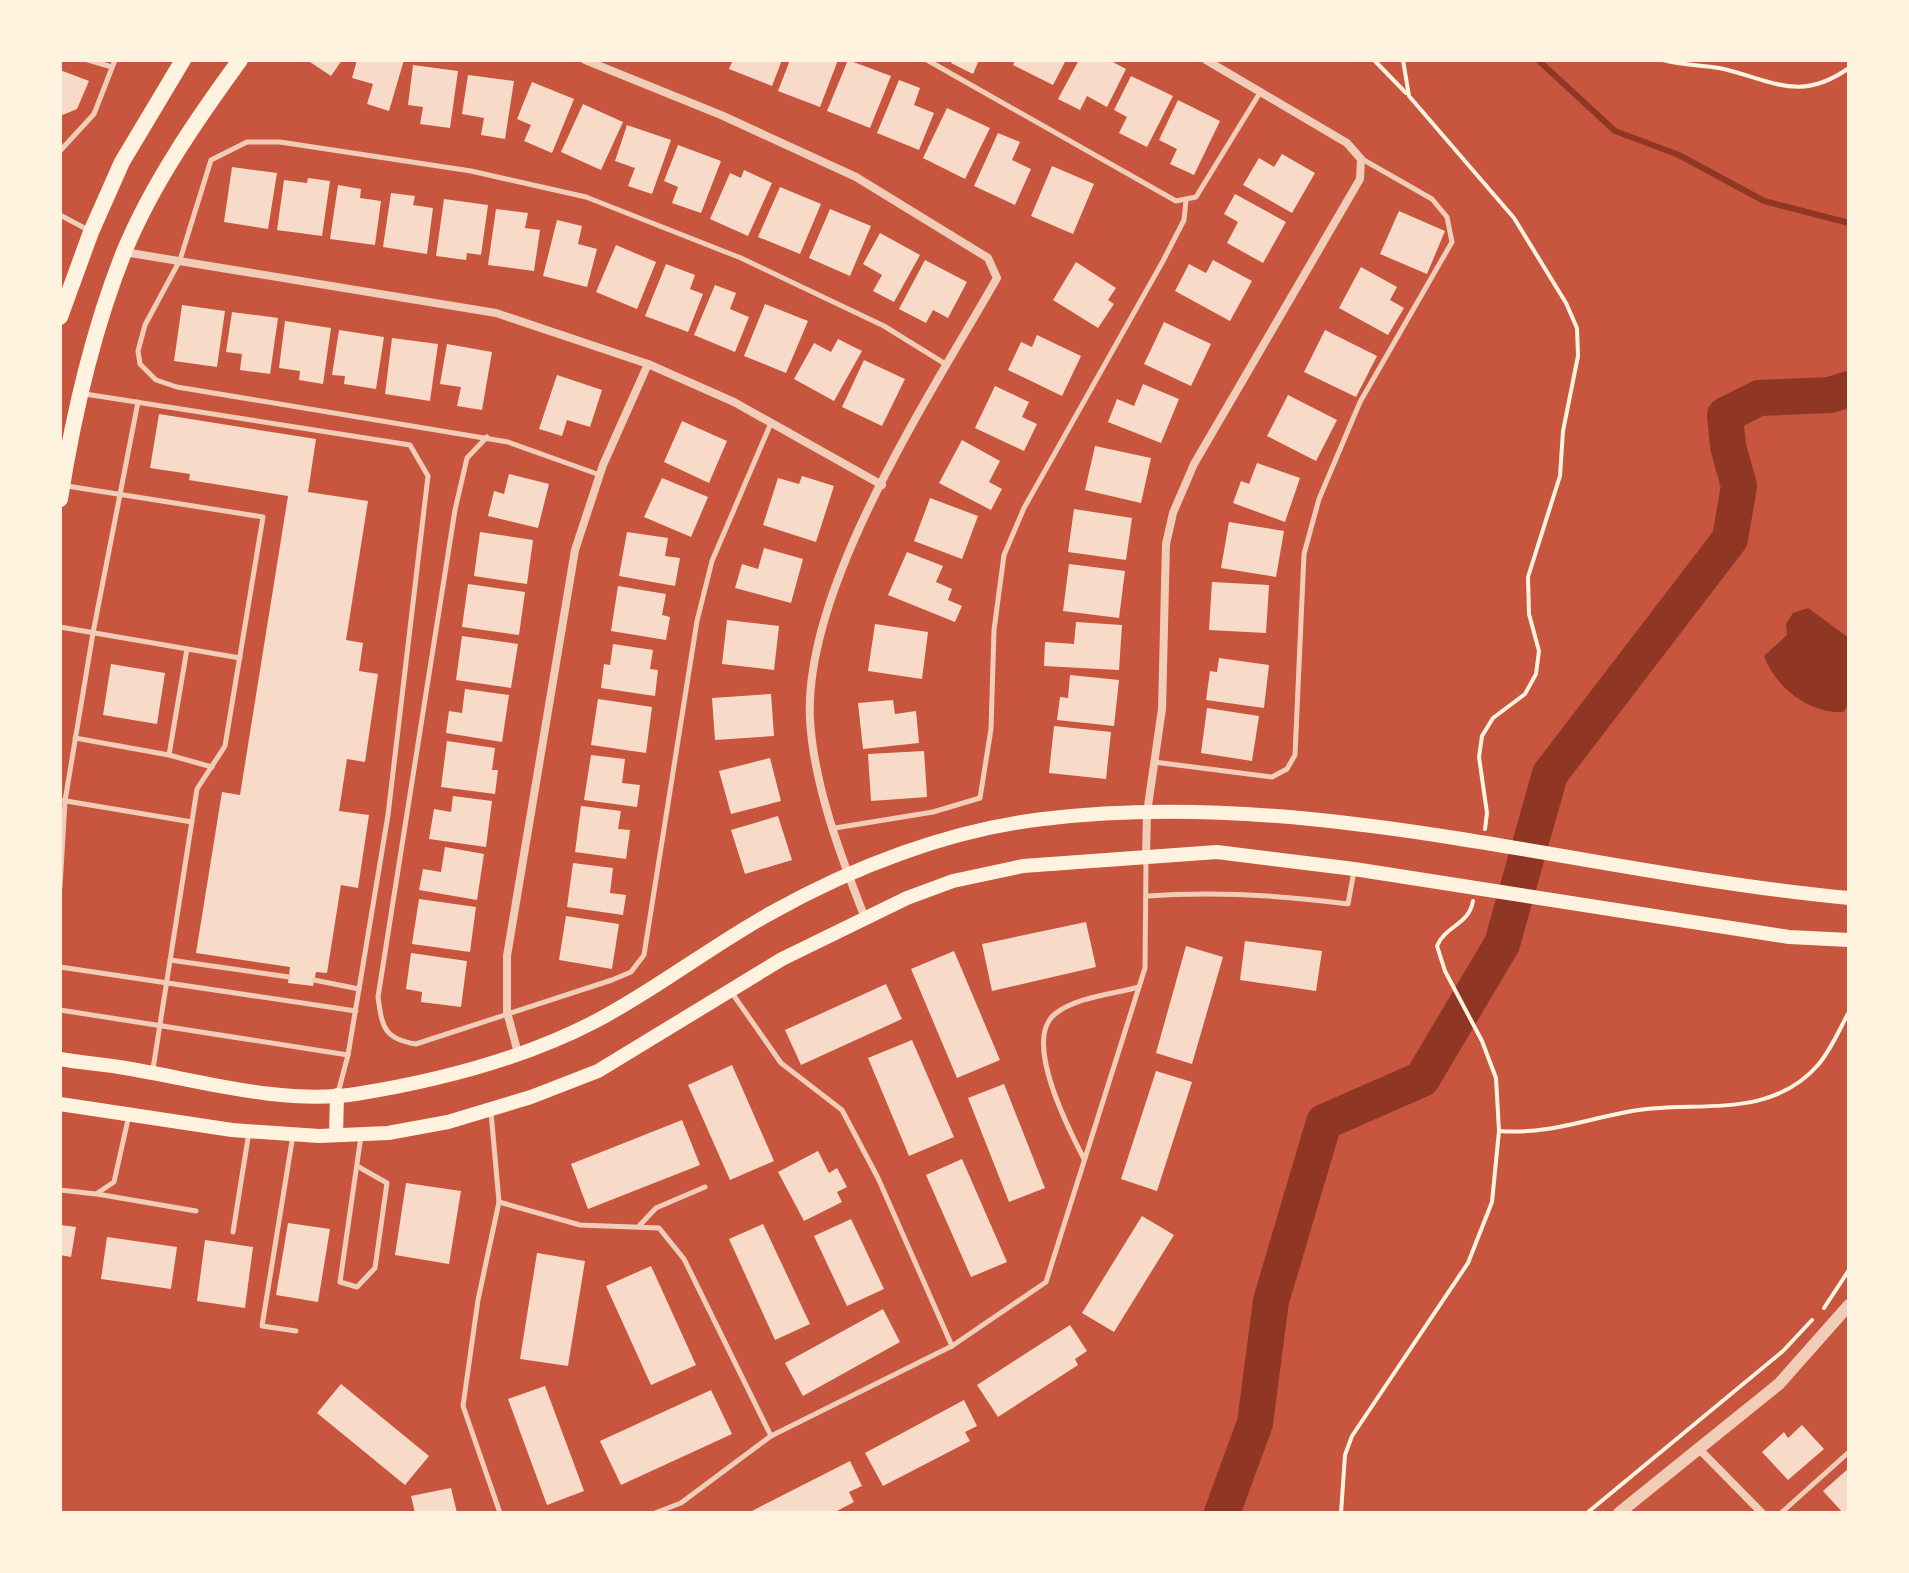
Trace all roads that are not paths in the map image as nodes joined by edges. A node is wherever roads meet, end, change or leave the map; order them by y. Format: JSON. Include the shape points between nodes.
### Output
{"nodes":[{"id":1,"x":88,"y":60,"type":"edge"},
{"id":2,"x":115,"y":60,"type":"edge"},
{"id":3,"x":181,"y":60,"type":"edge"},
{"id":4,"x":240,"y":60,"type":"edge"},
{"id":5,"x":585,"y":60,"type":"edge"},
{"id":6,"x":927,"y":60,"type":"edge"},
{"id":7,"x":1206,"y":60,"type":"edge"},
{"id":8,"x":112,"y":67,"type":"junction"},
{"id":9,"x":1261,"y":91,"type":"junction"},
{"id":10,"x":60,"y":151,"type":"edge"},
{"id":11,"x":1361,"y":159,"type":"junction"},
{"id":12,"x":1186,"y":200,"type":"junction"},
{"id":13,"x":60,"y":215,"type":"edge"},
{"id":14,"x":91,"y":232,"type":"junction"},
{"id":15,"x":124,"y":252,"type":"junction"},
{"id":16,"x":180,"y":260,"type":"junction"},
{"id":17,"x":60,"y":317,"type":"edge"},
{"id":18,"x":648,"y":364,"type":"junction"},
{"id":19,"x":947,"y":365,"type":"junction"},
{"id":20,"x":80,"y":393,"type":"junction"},
{"id":21,"x":138,"y":402,"type":"junction"},
{"id":22,"x":771,"y":423,"type":"junction"},
{"id":23,"x":487,"y":437,"type":"junction"},
{"id":24,"x":600,"y":475,"type":"junction"},
{"id":25,"x":882,"y":485,"type":"junction"},
{"id":26,"x":61,"y":490,"type":"edge"},
{"id":27,"x":119,"y":494,"type":"junction"},
{"id":28,"x":60,"y":627,"type":"edge"},
{"id":29,"x":93,"y":633,"type":"junction"},
{"id":30,"x":187,"y":649,"type":"junction"},
{"id":31,"x":240,"y":658,"type":"junction"},
{"id":32,"x":75,"y":738,"type":"junction"},
{"id":33,"x":169,"y":755,"type":"junction"},
{"id":34,"x":1154,"y":762,"type":"junction"},
{"id":35,"x":212,"y":767,"type":"junction"},
{"id":36,"x":62,"y":800,"type":"edge"},
{"id":37,"x":1147,"y":813,"type":"junction"},
{"id":38,"x":192,"y":822,"type":"junction"},
{"id":39,"x":835,"y":828,"type":"junction"},
{"id":40,"x":1146,"y":856,"type":"junction"},
{"id":41,"x":1354,"y":869,"type":"junction"},
{"id":42,"x":849,"y":877,"type":"junction"},
{"id":43,"x":60,"y":887,"type":"edge"},
{"id":44,"x":1147,"y":896,"type":"junction"},
{"id":45,"x":1849,"y":898,"type":"edge"},
{"id":46,"x":865,"y":918,"type":"junction"},
{"id":47,"x":1849,"y":940,"type":"edge"},
{"id":48,"x":170,"y":960,"type":"junction"},
{"id":49,"x":60,"y":967,"type":"edge"},
{"id":50,"x":289,"y":977,"type":"dead end"},
{"id":51,"x":314,"y":980,"type":"dead end"},
{"id":52,"x":167,"y":983,"type":"junction"},
{"id":53,"x":1139,"y":987,"type":"junction"},
{"id":54,"x":359,"y":989,"type":"junction"},
{"id":55,"x":732,"y":992,"type":"junction"},
{"id":56,"x":60,"y":1010,"type":"edge"},
{"id":57,"x":356,"y":1011,"type":"junction"},
{"id":58,"x":507,"y":1012,"type":"junction"},
{"id":59,"x":160,"y":1025,"type":"junction"},
{"id":60,"x":518,"y":1053,"type":"junction"},
{"id":61,"x":348,"y":1055,"type":"junction"},
{"id":62,"x":60,"y":1059,"type":"edge"},
{"id":63,"x":152,"y":1073,"type":"junction"},
{"id":64,"x":337,"y":1095,"type":"junction"},
{"id":65,"x":60,"y":1104,"type":"edge"},
{"id":66,"x":491,"y":1109,"type":"junction"},
{"id":67,"x":129,"y":1115,"type":"junction"},
{"id":68,"x":250,"y":1131,"type":"junction"},
{"id":69,"x":294,"y":1134,"type":"junction"},
{"id":70,"x":336,"y":1135,"type":"junction"},
{"id":71,"x":362,"y":1135,"type":"junction"},
{"id":72,"x":1084,"y":1160,"type":"junction"},
{"id":73,"x":357,"y":1166,"type":"junction"},
{"id":74,"x":705,"y":1187,"type":"dead end"},
{"id":75,"x":60,"y":1190,"type":"edge"},
{"id":76,"x":96,"y":1194,"type":"junction"},
{"id":77,"x":499,"y":1202,"type":"junction"},
{"id":78,"x":196,"y":1211,"type":"dead end"},
{"id":79,"x":639,"y":1226,"type":"junction"},
{"id":80,"x":233,"y":1232,"type":"dead end"},
{"id":81,"x":1849,"y":1305,"type":"edge"},
{"id":82,"x":296,"y":1331,"type":"dead end"},
{"id":83,"x":952,"y":1346,"type":"junction"},
{"id":84,"x":771,"y":1436,"type":"junction"},
{"id":85,"x":1699,"y":1449,"type":"junction"},
{"id":86,"x":1849,"y":1452,"type":"edge"},
{"id":87,"x":500,"y":1513,"type":"edge"},
{"id":88,"x":655,"y":1513,"type":"edge"},
{"id":89,"x":1619,"y":1513,"type":"edge"},
{"id":90,"x":1762,"y":1513,"type":"edge"},
{"id":91,"x":1781,"y":1513,"type":"edge"}],
"edges":[{"from":1,"to":8,"type":"lane"},
{"from":2,"to":8,"type":"lane"},
{"from":3,"to":14,"type":"main road","via":[[122,162]]},
{"from":4,"to":15,"type":"main road","via":[[174,156]]},
{"from":5,"to":19,"type":"street","via":[[856,177],[988,258],[997,278]]},
{"from":6,"to":12,"type":"lane","via":[[1159,193]]},
{"from":7,"to":9,"type":"street"},
{"from":8,"to":10,"type":"lane","via":[[94,114]]},
{"from":9,"to":11,"type":"street","via":[[1347,143]]},
{"from":9,"to":12,"type":"lane","via":[[1206,183],[1196,197]]},
{"from":11,"to":34,"type":"street","via":[[1360,179],[1194,464],[1173,513],[1166,544],[1162,709]]},
{"from":11,"to":34,"type":"lane","via":[[1432,199],[1447,217],[1452,242],[1360,402],[1319,499],[1304,554],[1295,755],[1287,769],[1272,777]]},
{"from":12,"to":39,"type":"lane","via":[[1184,220],[1163,261],[1024,508],[1004,555],[994,630],[991,729],[980,798],[933,812]]},
{"from":13,"to":14,"type":"lane"},
{"from":14,"to":17,"type":"main road"},
{"from":15,"to":16,"type":"street"},
{"from":15,"to":20,"type":"main road"},
{"from":16,"to":18,"type":"street","via":[[483,310]]},
{"from":16,"to":19,"type":"lane","via":[[211,160],[247,142],[280,142],[471,171],[586,197],[799,285],[884,326]]},
{"from":16,"to":23,"type":"lane","via":[[145,325],[138,351],[140,364],[156,380]]},
{"from":18,"to":22,"type":"street"},
{"from":18,"to":24,"type":"street"},
{"from":19,"to":25,"type":"street"},
{"from":20,"to":21,"type":"lane"},
{"from":20,"to":26,"type":"main road"},
{"from":21,"to":27,"type":"lane"},
{"from":21,"to":54,"type":"lane","via":[[410,445],[428,476],[388,815]]},
{"from":22,"to":25,"type":"street"},
{"from":22,"to":58,"type":"lane","via":[[712,561],[697,621],[644,955],[631,972],[612,980]]},
{"from":23,"to":24,"type":"lane"},
{"from":23,"to":58,"type":"lane","via":[[467,458],[455,510],[378,997],[386,1031],[397,1041],[416,1044]]},
{"from":24,"to":58,"type":"street","via":[[575,550],[560,623],[507,956]]},
{"from":25,"to":39,"type":"street","via":[[820,630],[810,720]]},
{"from":26,"to":27,"type":"lane"},
{"from":27,"to":29,"type":"lane"},
{"from":27,"to":31,"type":"lane","via":[[263,517]]},
{"from":28,"to":29,"type":"lane"},
{"from":29,"to":30,"type":"lane"},
{"from":29,"to":32,"type":"lane"},
{"from":30,"to":31,"type":"lane"},
{"from":30,"to":33,"type":"lane"},
{"from":31,"to":35,"type":"lane","via":[[225,746]]},
{"from":32,"to":33,"type":"lane"},
{"from":32,"to":36,"type":"lane"},
{"from":33,"to":35,"type":"lane"},
{"from":34,"to":37,"type":"street"},
{"from":35,"to":38,"type":"lane","via":[[197,789]]},
{"from":36,"to":38,"type":"lane"},
{"from":36,"to":43,"type":"lane"},
{"from":37,"to":40,"type":"street"},
{"from":37,"to":42,"type":"main road","via":[[1042,819],[957,836]]},
{"from":37,"to":45,"type":"main road","via":[[1299,819],[1742,888]]},
{"from":38,"to":48,"type":"lane"},
{"from":39,"to":42,"type":"street"},
{"from":40,"to":41,"type":"main road","via":[[1217,852]]},
{"from":40,"to":44,"type":"lane"},
{"from":40,"to":46,"type":"main road","via":[[1023,866],[953,881]]},
{"from":41,"to":44,"type":"lane","via":[[1348,904],[1263,893]]},
{"from":41,"to":47,"type":"main road","via":[[1789,937]]},
{"from":42,"to":46,"type":"street"},
{"from":42,"to":60,"type":"main road","via":[[772,912],[591,1024]]},
{"from":44,"to":53,"type":"lane","via":[[1145,968]]},
{"from":46,"to":55,"type":"main road","via":[[782,959]]},
{"from":48,"to":50,"type":"lane"},
{"from":48,"to":52,"type":"lane"},
{"from":49,"to":52,"type":"lane"},
{"from":51,"to":54,"type":"lane"},
{"from":52,"to":57,"type":"lane"},
{"from":52,"to":59,"type":"lane"},
{"from":53,"to":72,"type":"lane"},
{"from":53,"to":72,"type":"lane","via":[[1072,1005],[1054,1015],[1043,1032],[1044,1061]]},
{"from":54,"to":57,"type":"lane"},
{"from":55,"to":66,"type":"main road","via":[[598,1071]]},
{"from":55,"to":83,"type":"lane","via":[[781,1063],[842,1110]]},
{"from":56,"to":59,"type":"lane"},
{"from":57,"to":61,"type":"lane"},
{"from":58,"to":60,"type":"street"},
{"from":59,"to":61,"type":"lane"},
{"from":59,"to":63,"type":"lane"},
{"from":60,"to":64,"type":"main road","via":[[474,1069]]},
{"from":61,"to":64,"type":"lane"},
{"from":62,"to":63,"type":"main road"},
{"from":63,"to":64,"type":"main road","via":[[306,1097]]},
{"from":64,"to":70,"type":"main road"},
{"from":65,"to":67,"type":"main road"},
{"from":66,"to":71,"type":"main road","via":[[448,1122]]},
{"from":66,"to":77,"type":"lane"},
{"from":67,"to":68,"type":"main road"},
{"from":67,"to":76,"type":"lane","via":[[118,1173]]},
{"from":68,"to":69,"type":"main road"},
{"from":68,"to":80,"type":"lane"},
{"from":69,"to":70,"type":"main road"},
{"from":69,"to":82,"type":"lane","via":[[262,1326]]},
{"from":70,"to":71,"type":"main road"},
{"from":71,"to":73,"type":"lane"},
{"from":72,"to":83,"type":"lane","via":[[1046,1282]]},
{"from":73,"to":73,"type":"lane","via":[[340,1282],[357,1287],[375,1268],[387,1183]]},
{"from":74,"to":79,"type":"lane","via":[[656,1208]]},
{"from":75,"to":76,"type":"lane"},
{"from":76,"to":78,"type":"lane"},
{"from":77,"to":79,"type":"lane","via":[[580,1225]]},
{"from":77,"to":87,"type":"lane","via":[[463,1406]]},
{"from":79,"to":84,"type":"lane","via":[[659,1228],[684,1259]]},
{"from":81,"to":85,"type":"street","via":[[1779,1384]]},
{"from":83,"to":84,"type":"lane"},
{"from":84,"to":88,"type":"lane","via":[[681,1503]]},
{"from":85,"to":89,"type":"street"},
{"from":85,"to":90,"type":"street"},
{"from":86,"to":91,"type":"lane"}]}
